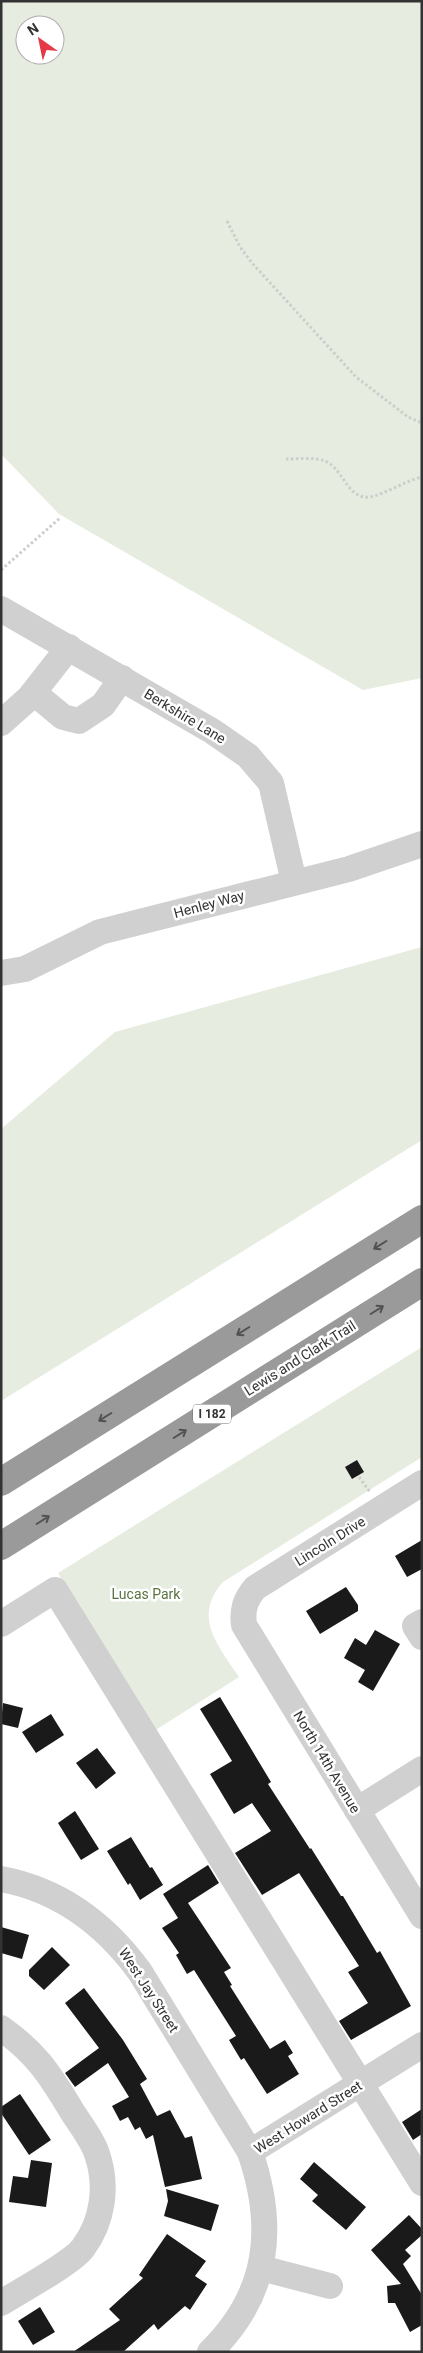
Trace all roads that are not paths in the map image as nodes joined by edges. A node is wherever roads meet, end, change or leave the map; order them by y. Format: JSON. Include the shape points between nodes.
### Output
{"nodes":[{"id":1,"x":1,"y":609,"type":"edge"},
{"id":2,"x":69,"y":647,"type":"junction"},
{"id":3,"x":122,"y":678,"type":"junction"},
{"id":4,"x":34,"y":692,"type":"junction"},
{"id":5,"x":1,"y":723,"type":"edge"},
{"id":6,"x":422,"y":844,"type":"edge"},
{"id":7,"x":294,"y":882,"type":"junction"},
{"id":8,"x":1,"y":973,"type":"edge"},
{"id":9,"x":422,"y":1219,"type":"edge"},
{"id":10,"x":422,"y":1282,"type":"edge"},
{"id":11,"x":1,"y":1482,"type":"edge"},
{"id":12,"x":422,"y":1483,"type":"edge"},
{"id":13,"x":1,"y":1546,"type":"edge"},
{"id":14,"x":244,"y":1605,"type":"joint"},
{"id":15,"x":422,"y":1622,"type":"edge"},
{"id":16,"x":1,"y":1624,"type":"edge"},
{"id":17,"x":422,"y":1637,"type":"edge"},
{"id":18,"x":422,"y":1769,"type":"edge"},
{"id":19,"x":357,"y":1810,"type":"junction"},
{"id":20,"x":1,"y":1879,"type":"edge"},
{"id":21,"x":422,"y":1916,"type":"edge"},
{"id":22,"x":1,"y":2028,"type":"edge"},
{"id":23,"x":422,"y":2045,"type":"edge"},
{"id":24,"x":360,"y":2084,"type":"junction"},
{"id":25,"x":250,"y":2152,"type":"junction"},
{"id":26,"x":422,"y":2183,"type":"edge"},
{"id":27,"x":261,"y":2268,"type":"junction"},
{"id":28,"x":330,"y":2286,"type":"dead end"},
{"id":29,"x":1,"y":2303,"type":"edge"},
{"id":30,"x":210,"y":2352,"type":"edge"}],
"edges":[{"from":1,"to":2,"type":"street","name":"Berkshire Lane"},
{"from":2,"to":3,"type":"street","name":"Berkshire Lane"},
{"from":2,"to":4,"type":"street"},
{"from":3,"to":4,"type":"street","via":[[103,705],[80,721],[63,717]]},
{"from":3,"to":7,"type":"street","name":"Berkshire Lane","via":[[212,730],[262,770],[272,783]]},
{"from":4,"to":5,"type":"street"},
{"from":6,"to":7,"type":"street","name":"Henley Way","via":[[349,869]]},
{"from":7,"to":8,"type":"street","name":"Henley Way","via":[[100,932],[25,969]]},
{"from":9,"to":11,"type":"highway","one_way":true},
{"from":13,"to":10,"type":"highway","name":"Lewis and Clark Trail","number":"I 182","one_way":true},
{"from":12,"to":14,"type":"street","name":"Lincoln Drive","via":[[255,1588]]},
{"from":14,"to":19,"type":"street","name":"North 14th Avenue","via":[[244,1626]]},
{"from":15,"to":17,"type":"street","via":[[415,1626]]},
{"from":16,"to":24,"type":"street","via":[[55,1590]]},
{"from":18,"to":19,"type":"street"},
{"from":19,"to":21,"type":"street","name":"North 14th Avenue"},
{"from":20,"to":25,"type":"street","name":"West Jay Street","via":[[64,1900],[100,1926],[125,1950]]},
{"from":22,"to":29,"type":"street","via":[[25,2044],[51,2076],[97,2153],[103,2184],[100,2217],[82,2249]]},
{"from":23,"to":24,"type":"street","name":"West Howard Street"},
{"from":24,"to":25,"type":"street","name":"West Howard Street"},
{"from":24,"to":26,"type":"street"},
{"from":25,"to":27,"type":"street","name":"West Howard Street","via":[[263,2201]]},
{"from":27,"to":28,"type":"street"},
{"from":27,"to":30,"type":"street","name":"West Howard Street","via":[[240,2318]]}]}
